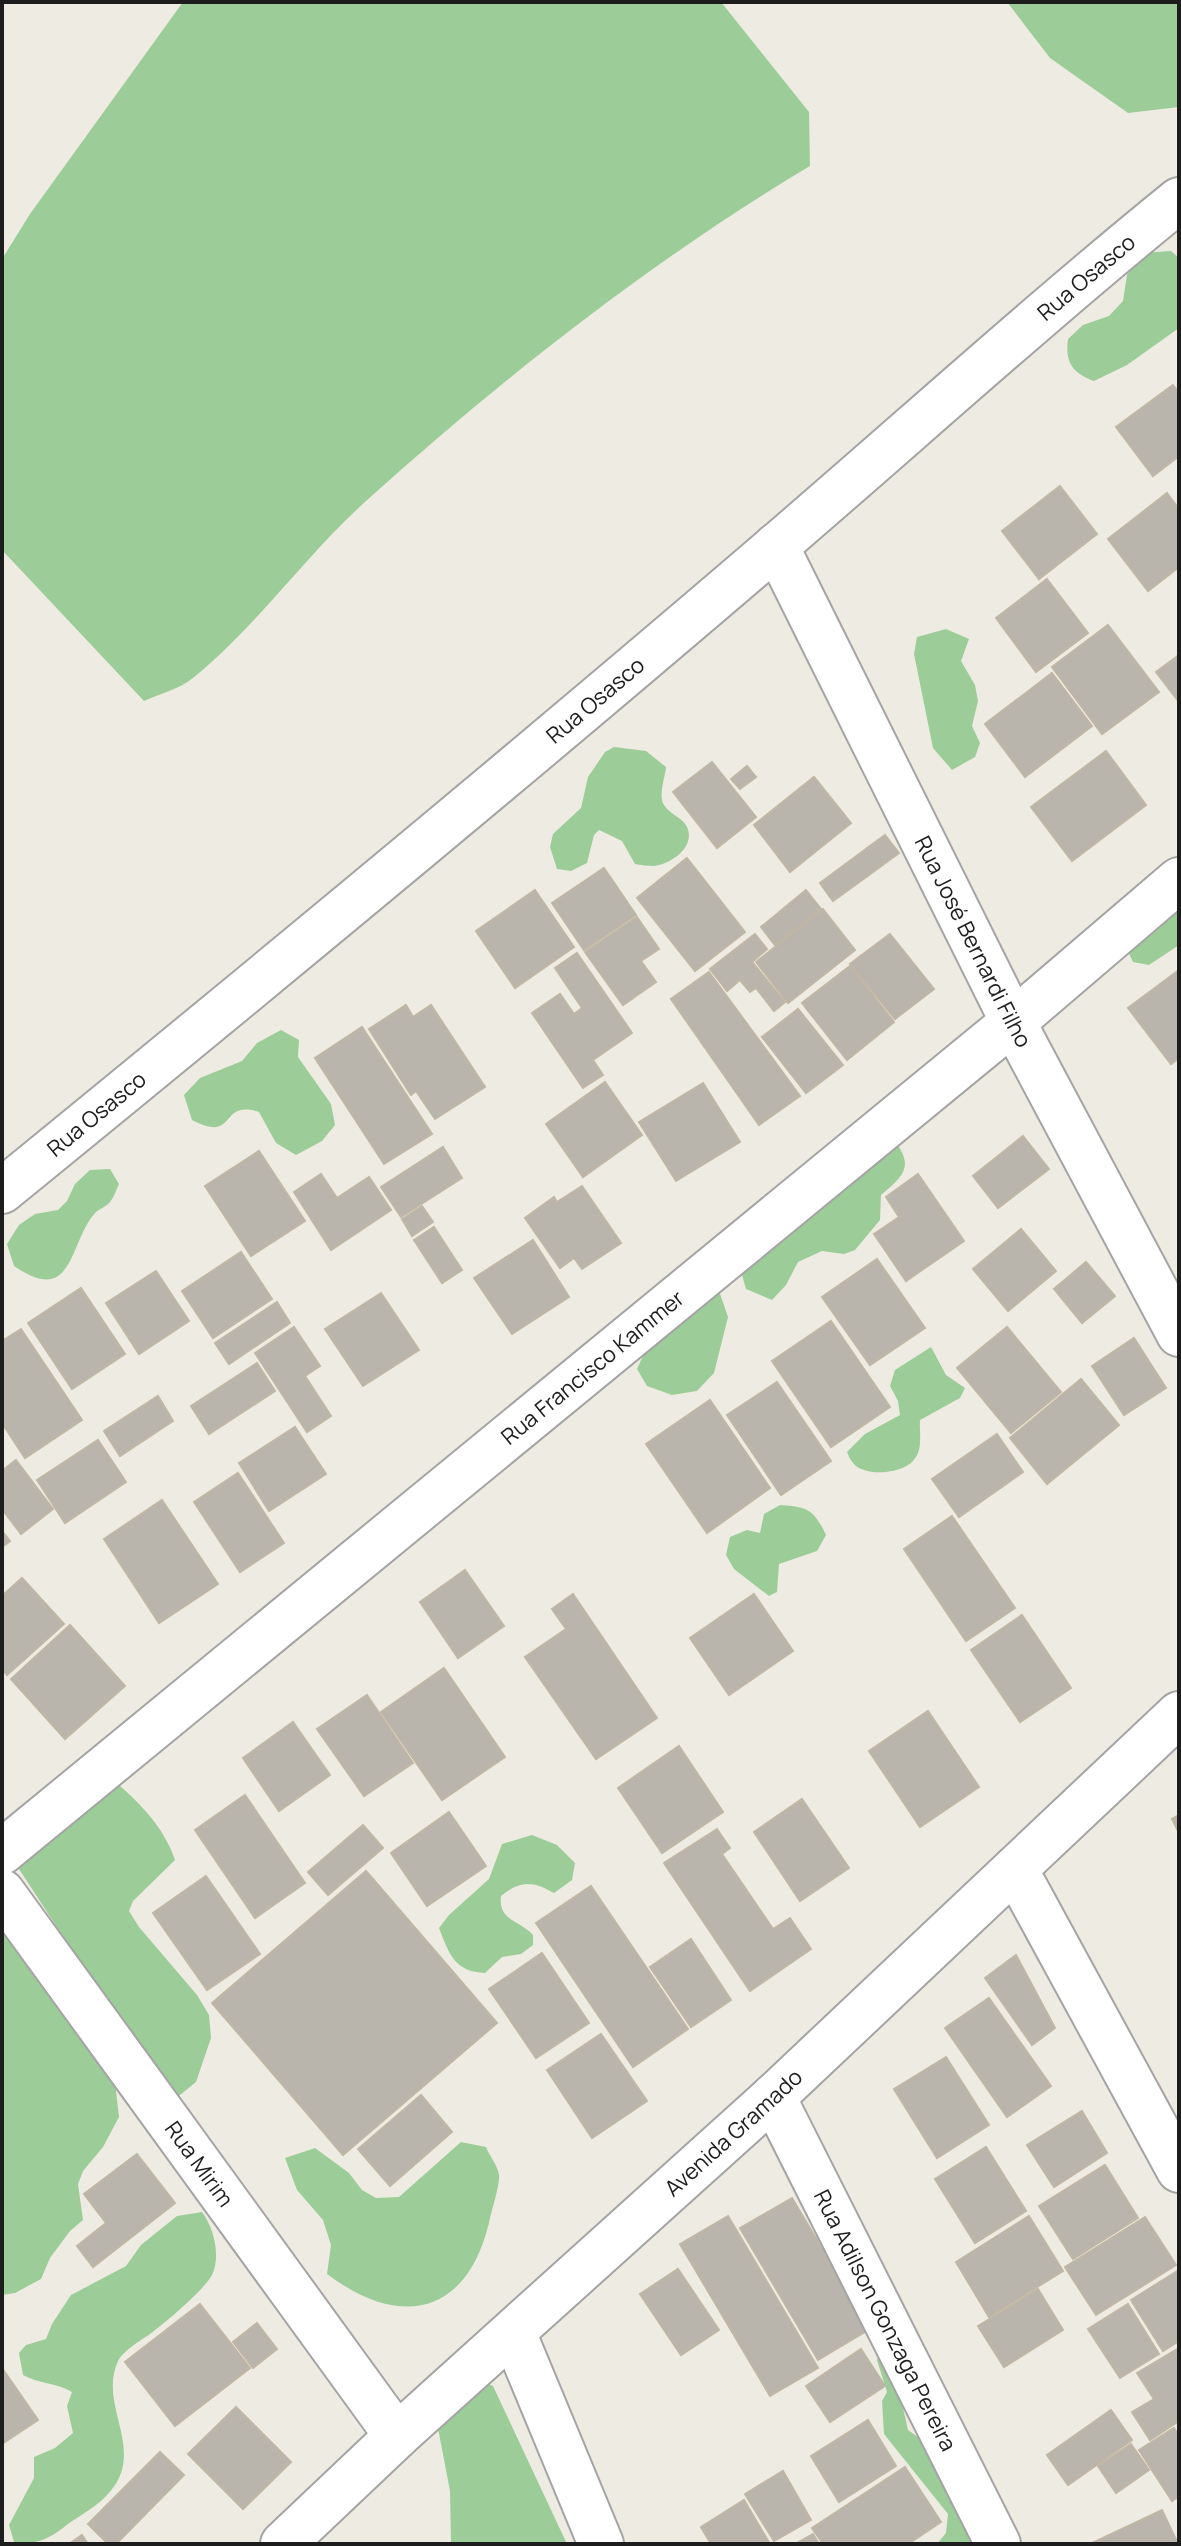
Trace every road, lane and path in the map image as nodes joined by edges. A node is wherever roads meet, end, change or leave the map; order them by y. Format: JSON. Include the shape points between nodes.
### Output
{"nodes":[{"id":1,"x":1179,"y":200,"type":"edge"},
{"id":2,"x":776,"y":546,"type":"junction"},
{"id":3,"x":1179,"y":880,"type":"edge"},
{"id":4,"x":1013,"y":1022,"type":"junction"},
{"id":5,"x":2,"y":1191,"type":"edge"},
{"id":6,"x":1179,"y":1334,"type":"edge"},
{"id":7,"x":1179,"y":1714,"type":"edge"},
{"id":8,"x":2,"y":1852,"type":"edge"},
{"id":9,"x":1015,"y":1869,"type":"junction"},
{"id":10,"x":2,"y":1892,"type":"edge"},
{"id":11,"x":773,"y":2097,"type":"junction"},
{"id":12,"x":1179,"y":2170,"type":"edge"},
{"id":13,"x":513,"y":2332,"type":"junction"},
{"id":14,"x":397,"y":2436,"type":"junction"},
{"id":15,"x":283,"y":2544,"type":"edge"},
{"id":16,"x":601,"y":2544,"type":"edge"},
{"id":17,"x":998,"y":2544,"type":"edge"}],
"edges":[{"from":1,"to":2,"type":"street","name":"Rua Osasco"},
{"from":2,"to":4,"type":"street","name":"Rua José Bernardi Filho"},
{"from":2,"to":5,"type":"street","name":"Rua Osasco","via":[[340,915]]},
{"from":3,"to":4,"type":"street","name":"Rua Francisco Kammer"},
{"from":4,"to":6,"type":"street","name":"Rua José Bernardi Filho"},
{"from":4,"to":8,"type":"street","name":"Rua Francisco Kammer"},
{"from":7,"to":9,"type":"street","name":"Avenida Gramado"},
{"from":9,"to":11,"type":"street","name":"Avenida Gramado"},
{"from":9,"to":12,"type":"street"},
{"from":10,"to":14,"type":"street","name":"Rua Mirim"},
{"from":11,"to":13,"type":"street","name":"Avenida Gramado"},
{"from":11,"to":17,"type":"street","name":"Rua Adilson Gonzaga Pereira"},
{"from":13,"to":14,"type":"street","name":"Avenida Gramado"},
{"from":13,"to":16,"type":"street"},
{"from":14,"to":15,"type":"street","name":"Avenida Gramado"}]}
